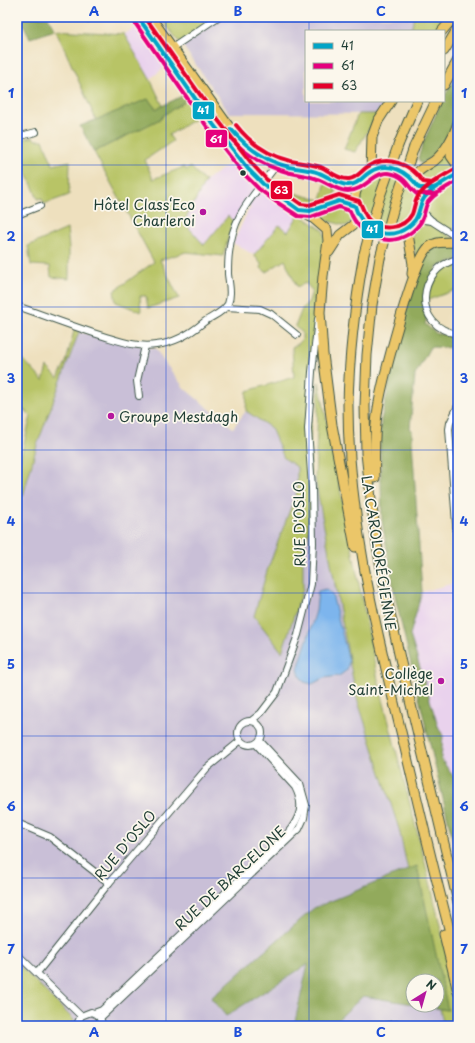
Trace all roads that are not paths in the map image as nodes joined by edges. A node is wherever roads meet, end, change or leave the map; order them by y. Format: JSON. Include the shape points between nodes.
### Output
{"nodes":[{"id":1,"x":138,"y":17,"type":"edge"},
{"id":2,"x":151,"y":17,"type":"edge"},
{"id":3,"x":218,"y":17,"type":"edge"},
{"id":4,"x":454,"y":17,"type":"edge"},
{"id":5,"x":458,"y":28,"type":"edge"},
{"id":6,"x":443,"y":30,"type":"edge"},
{"id":7,"x":174,"y":47,"type":"junction"},
{"id":8,"x":445,"y":49,"type":"edge"},
{"id":9,"x":163,"y":54,"type":"junction"},
{"id":10,"x":458,"y":60,"type":"edge"},
{"id":11,"x":445,"y":83,"type":"edge"},
{"id":12,"x":390,"y":102,"type":"edge"},
{"id":13,"x":418,"y":102,"type":"edge"},
{"id":14,"x":436,"y":102,"type":"edge"},
{"id":15,"x":458,"y":123,"type":"edge"},
{"id":16,"x":36,"y":132,"type":"dead end"},
{"id":17,"x":455,"y":133,"type":"junction"},
{"id":18,"x":17,"y":137,"type":"edge"},
{"id":19,"x":278,"y":164,"type":"junction"},
{"id":20,"x":458,"y":166,"type":"edge"},
{"id":21,"x":371,"y":172,"type":"junction"},
{"id":22,"x":458,"y":174,"type":"edge"},
{"id":23,"x":360,"y":182,"type":"junction"},
{"id":24,"x":263,"y":184,"type":"junction"},
{"id":25,"x":417,"y":184,"type":"junction"},
{"id":26,"x":437,"y":188,"type":"junction"},
{"id":27,"x":422,"y":200,"type":"junction"},
{"id":28,"x":40,"y":206,"type":"dead end"},
{"id":29,"x":355,"y":206,"type":"junction"},
{"id":30,"x":299,"y":210,"type":"junction"},
{"id":31,"x":421,"y":210,"type":"junction"},
{"id":32,"x":17,"y":214,"type":"edge"},
{"id":33,"x":358,"y":217,"type":"junction"},
{"id":34,"x":416,"y":219,"type":"junction"},
{"id":35,"x":434,"y":222,"type":"junction"},
{"id":36,"x":407,"y":228,"type":"junction"},
{"id":37,"x":458,"y":238,"type":"edge"},
{"id":38,"x":458,"y":242,"type":"edge"},
{"id":39,"x":327,"y":257,"type":"junction"},
{"id":40,"x":458,"y":259,"type":"edge"},
{"id":41,"x":412,"y":283,"type":"junction"},
{"id":42,"x":17,"y":306,"type":"edge"},
{"id":43,"x":226,"y":307,"type":"junction"},
{"id":44,"x":320,"y":312,"type":"junction"},
{"id":45,"x":458,"y":334,"type":"edge"},
{"id":46,"x":297,"y":335,"type":"dead end"},
{"id":47,"x":145,"y":346,"type":"junction"},
{"id":48,"x":139,"y":396,"type":"dead end"},
{"id":49,"x":458,"y":406,"type":"edge"},
{"id":50,"x":456,"y":482,"type":"edge"},
{"id":51,"x":372,"y":499,"type":"junction"},
{"id":52,"x":458,"y":540,"type":"edge"},
{"id":53,"x":458,"y":551,"type":"edge"},
{"id":54,"x":370,"y":599,"type":"junction"},
{"id":55,"x":251,"y":721,"type":"junction"},
{"id":56,"x":240,"y":741,"type":"junction"},
{"id":57,"x":258,"y":742,"type":"junction"},
{"id":58,"x":17,"y":823,"type":"edge"},
{"id":59,"x":109,"y":883,"type":"junction"},
{"id":60,"x":458,"y":902,"type":"edge"},
{"id":61,"x":445,"y":915,"type":"junction"},
{"id":62,"x":17,"y":954,"type":"edge"},
{"id":63,"x":458,"y":962,"type":"edge"},
{"id":64,"x":37,"y":973,"type":"junction"},
{"id":65,"x":458,"y":992,"type":"edge"},
{"id":66,"x":94,"y":1013,"type":"junction"},
{"id":67,"x":81,"y":1016,"type":"junction"},
{"id":68,"x":100,"y":1018,"type":"junction"},
{"id":69,"x":77,"y":1026,"type":"edge"},
{"id":70,"x":102,"y":1026,"type":"edge"},
{"id":71,"x":385,"y":1026,"type":"edge"},
{"id":72,"x":413,"y":1026,"type":"edge"}],
"edges":[{"from":1,"to":9,"type":"main road"},
{"from":2,"to":7,"type":"main road"},
{"from":3,"to":7,"type":"street"},
{"from":4,"to":6,"type":"highway"},
{"from":5,"to":8,"type":"highway"},
{"from":7,"to":9,"type":"street"},
{"from":7,"to":19,"type":"main road","via":[[234,133],[262,156]]},
{"from":9,"to":24,"type":"main road","via":[[213,124]]},
{"from":10,"to":11,"type":"highway"},
{"from":12,"to":21,"type":"highway","via":[[378,121],[372,137]]},
{"from":13,"to":54,"type":"highway","name":"LA CAROLORÉGIENNE","bridge":true,"via":[[399,142],[379,199],[364,254],[350,353],[350,457]]},
{"from":14,"to":51,"type":"highway","name":"LA CAROLORÉGIENNE","bridge":true,"via":[[414,147],[395,203],[380,258],[372,305],[365,406],[366,453]]},
{"from":15,"to":17,"type":"highway"},
{"from":16,"to":18,"type":"street"},
{"from":17,"to":20,"type":"highway","via":[[451,156]]},
{"from":17,"to":25,"type":"highway","via":[[435,160],[416,174]]},
{"from":19,"to":23,"type":"main road","via":[[320,173],[343,184]]},
{"from":19,"to":24,"type":"street"},
{"from":21,"to":23,"type":"main road"},
{"from":21,"to":25,"type":"main road","via":[[390,167],[405,172]]},
{"from":22,"to":26,"type":"main road"},
{"from":23,"to":29,"type":"main road","via":[[354,198]]},
{"from":24,"to":30,"type":"main road"},
{"from":24,"to":43,"type":"street","via":[[239,215],[234,227],[228,265],[230,297]]},
{"from":25,"to":26,"type":"main road","via":[[429,189]]},
{"from":25,"to":27,"type":"main road"},
{"from":26,"to":27,"type":"main road"},
{"from":27,"to":31,"type":"main road"},
{"from":28,"to":32,"type":"street"},
{"from":29,"to":30,"type":"main road","via":[[339,201],[310,211]]},
{"from":29,"to":33,"type":"main road"},
{"from":30,"to":39,"type":"highway","via":[[327,230]]},
{"from":31,"to":34,"type":"main road"},
{"from":31,"to":35,"type":"street"},
{"from":33,"to":36,"type":"main road","via":[[366,226],[380,233],[390,234]]},
{"from":33,"to":39,"type":"highway","via":[[353,225],[340,235]]},
{"from":34,"to":35,"type":"street"},
{"from":34,"to":36,"type":"main road"},
{"from":35,"to":37,"type":"street"},
{"from":36,"to":41,"type":"highway","via":[[413,264]]},
{"from":38,"to":41,"type":"highway","via":[[440,242],[428,247],[420,258]]},
{"from":39,"to":44,"type":"highway"},
{"from":40,"to":45,"type":"street","via":[[444,264],[433,273],[425,295],[426,308],[432,320],[449,333]]},
{"from":41,"to":51,"type":"highway","via":[[390,354],[378,408],[375,428],[375,488]]},
{"from":42,"to":47,"type":"street","via":[[113,339]]},
{"from":43,"to":46,"type":"street","via":[[260,309],[271,314]]},
{"from":43,"to":47,"type":"street","via":[[187,336],[164,344]]},
{"from":44,"to":54,"type":"highway","via":[[334,433],[363,584]]},
{"from":44,"to":55,"type":"street","name":"RUE D'OSLO","via":[[308,429],[313,527],[311,584],[298,635],[277,692],[261,713]]},
{"from":47,"to":48,"type":"street","via":[[137,381]]},
{"from":49,"to":50,"type":"street","via":[[450,423]]},
{"from":50,"to":52,"type":"street"},
{"from":51,"to":60,"type":"highway","name":"LA CAROLORÉGIENNE","via":[[385,590]]},
{"from":52,"to":53,"type":"street"},
{"from":54,"to":61,"type":"highway","name":"LA CAROLORÉGIENNE"},
{"from":55,"to":56,"type":"street","via":[[240,726],[237,733]]},
{"from":55,"to":57,"type":"street","via":[[261,728],[262,733]]},
{"from":56,"to":57,"type":"street","via":[[248,745]]},
{"from":56,"to":59,"type":"street","name":"RUE D'OSLO","via":[[207,768]]},
{"from":57,"to":66,"type":"street","name":"RUE DE BARCELONE","via":[[299,795],[299,817],[294,826],[102,1010]]},
{"from":57,"to":68,"type":"street","name":"RUE DE BARCELONE","via":[[300,784],[306,805],[299,829]]},
{"from":58,"to":59,"type":"street","via":[[50,836]]},
{"from":59,"to":64,"type":"street","name":"RUE D'OSLO"},
{"from":61,"to":63,"type":"highway","name":"LA CAROLORÉGIENNE"},
{"from":61,"to":65,"type":"highway","via":[[443,929]]},
{"from":62,"to":64,"type":"street"},
{"from":64,"to":67,"type":"street"},
{"from":66,"to":67,"type":"street"},
{"from":66,"to":68,"type":"street"},
{"from":67,"to":69,"type":"street"},
{"from":68,"to":70,"type":"street"},
{"from":71,"to":72,"type":"street"}]}
